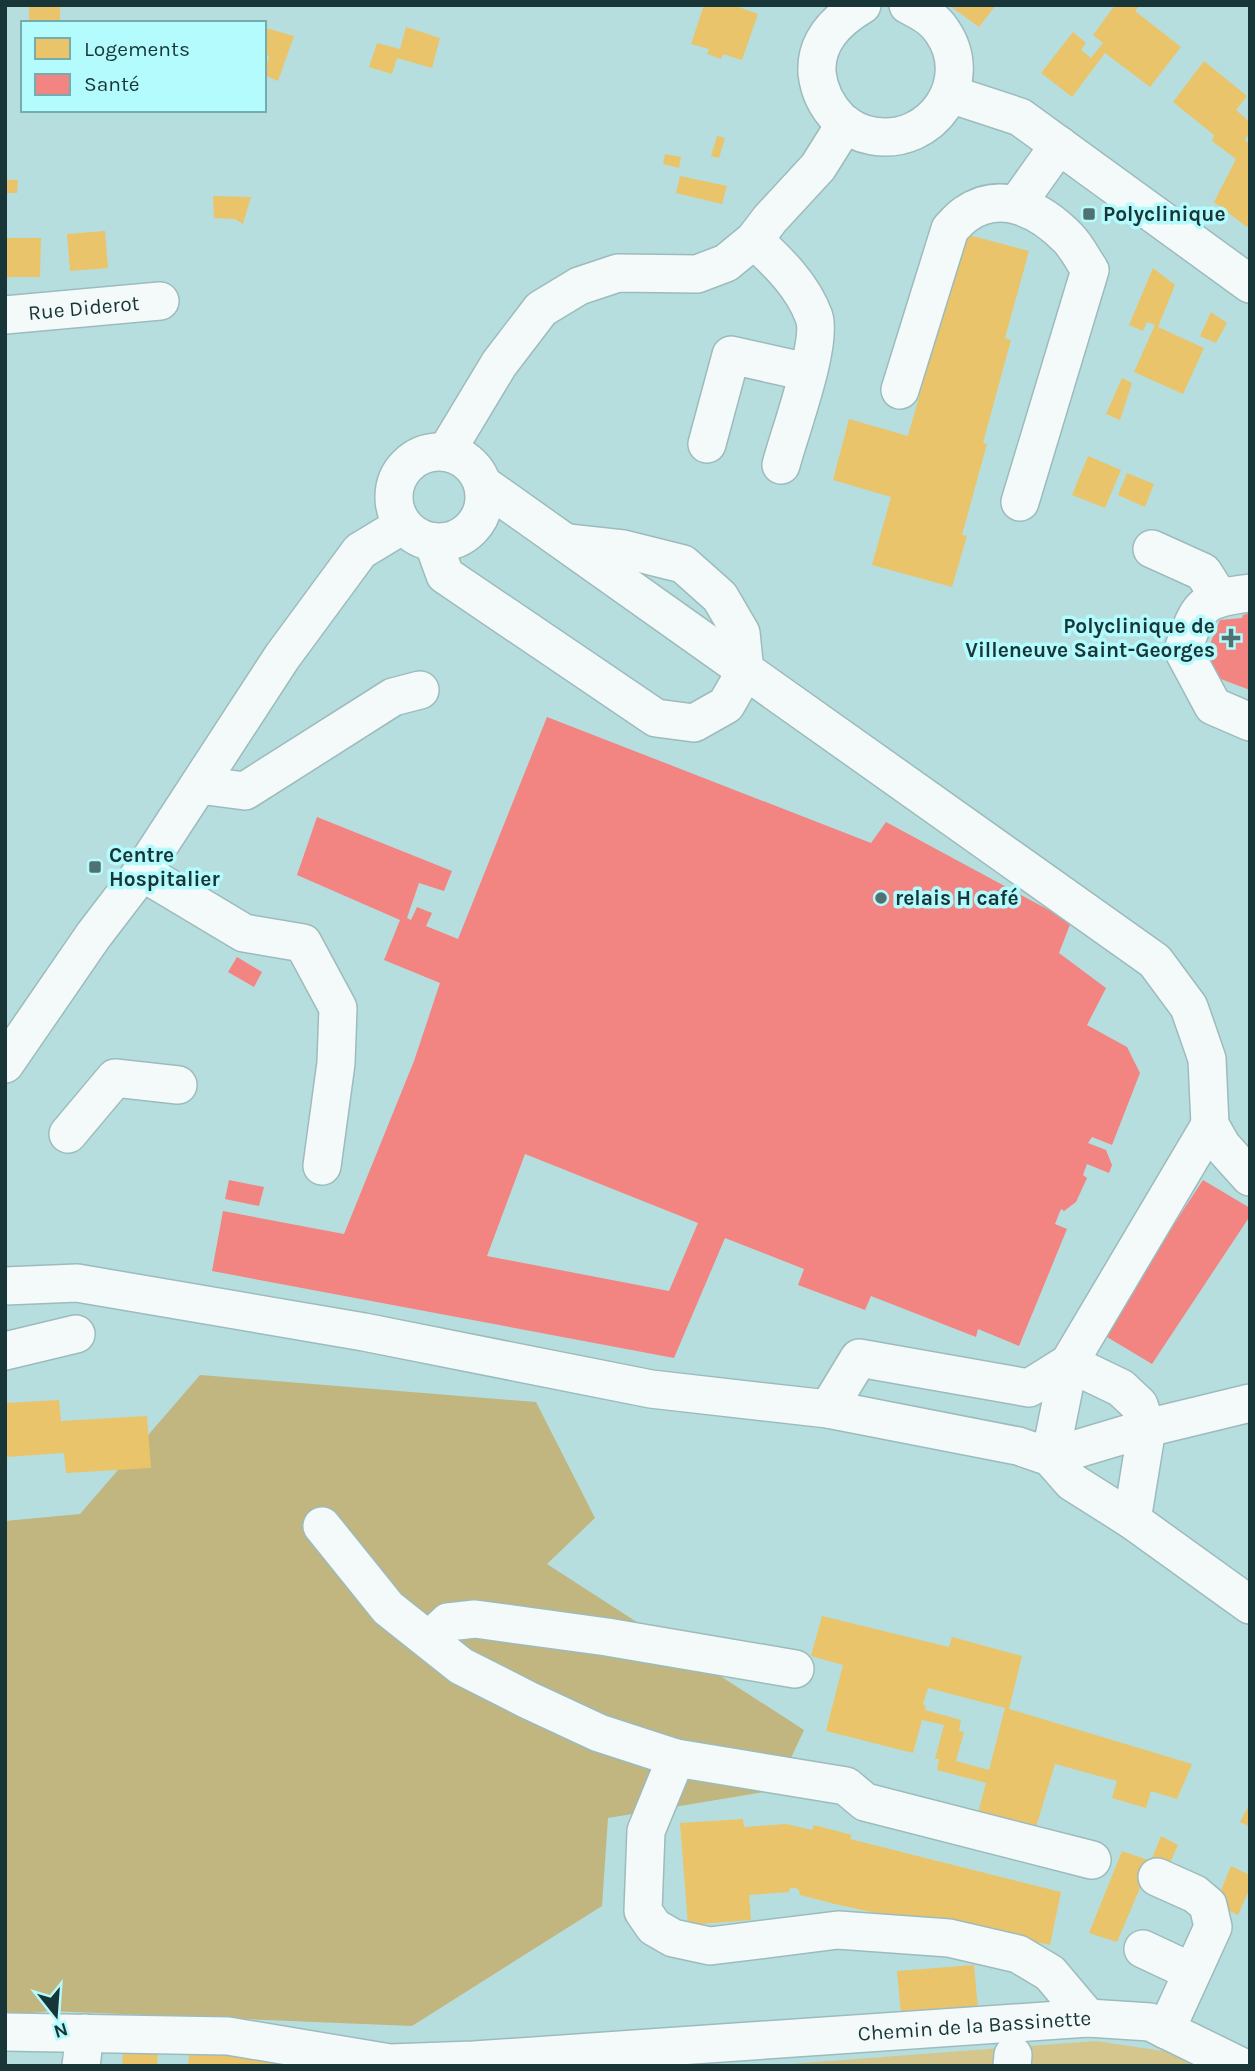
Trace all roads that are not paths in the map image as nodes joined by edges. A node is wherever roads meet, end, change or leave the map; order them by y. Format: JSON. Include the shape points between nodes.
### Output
{"nodes":[{"id":1,"x":908,"y":5,"type":"edge"},
{"id":2,"x":847,"y":9,"type":"edge"},
{"id":3,"x":950,"y":94,"type":"junction"},
{"id":4,"x":845,"y":124,"type":"junction"},
{"id":5,"x":1059,"y":145,"type":"junction"},
{"id":6,"x":1017,"y":204,"type":"junction"},
{"id":7,"x":754,"y":240,"type":"junction"},
{"id":8,"x":1240,"y":277,"type":"edge"},
{"id":9,"x":160,"y":301,"type":"dead end"},
{"id":10,"x":5,"y":315,"type":"edge"},
{"id":11,"x":807,"y":372,"type":"junction"},
{"id":12,"x":900,"y":390,"type":"dead end"},
{"id":13,"x":707,"y":444,"type":"dead end"},
{"id":14,"x":446,"y":452,"type":"junction"},
{"id":15,"x":781,"y":465,"type":"dead end"},
{"id":16,"x":484,"y":485,"type":"junction"},
{"id":17,"x":1020,"y":502,"type":"dead end"},
{"id":18,"x":418,"y":533,"type":"junction"},
{"id":19,"x":565,"y":543,"type":"junction"},
{"id":20,"x":1152,"y":549,"type":"dead end"},
{"id":21,"x":1234,"y":595,"type":"edge"},
{"id":22,"x":745,"y":672,"type":"junction"},
{"id":23,"x":420,"y":690,"type":"dead end"},
{"id":24,"x":1213,"y":706,"type":"junction"},
{"id":25,"x":1250,"y":722,"type":"edge"},
{"id":26,"x":1250,"y":739,"type":"edge"},
{"id":27,"x":199,"y":785,"type":"junction"},
{"id":28,"x":142,"y":872,"type":"junction"},
{"id":29,"x":5,"y":1064,"type":"edge"},
{"id":30,"x":178,"y":1085,"type":"dead end"},
{"id":31,"x":1210,"y":1125,"type":"junction"},
{"id":32,"x":68,"y":1135,"type":"dead end"},
{"id":33,"x":322,"y":1166,"type":"dead end"},
{"id":34,"x":1250,"y":1177,"type":"edge"},
{"id":35,"x":5,"y":1286,"type":"edge"},
{"id":36,"x":76,"y":1335,"type":"dead end"},
{"id":37,"x":5,"y":1351,"type":"edge"},
{"id":38,"x":1069,"y":1363,"type":"junction"},
{"id":39,"x":1250,"y":1403,"type":"edge"},
{"id":40,"x":828,"y":1409,"type":"junction"},
{"id":41,"x":1147,"y":1427,"type":"junction"},
{"id":42,"x":1050,"y":1457,"type":"junction"},
{"id":43,"x":1132,"y":1520,"type":"junction"},
{"id":44,"x":322,"y":1526,"type":"dead end"},
{"id":45,"x":1250,"y":1605,"type":"edge"},
{"id":46,"x":429,"y":1640,"type":"junction"},
{"id":47,"x":795,"y":1669,"type":"dead end"},
{"id":48,"x":676,"y":1758,"type":"junction"},
{"id":49,"x":1093,"y":1860,"type":"dead end"},
{"id":50,"x":1157,"y":1877,"type":"dead end"},
{"id":51,"x":1143,"y":1949,"type":"dead end"},
{"id":52,"x":1192,"y":1972,"type":"junction"},
{"id":53,"x":1088,"y":2018,"type":"junction"},
{"id":54,"x":1166,"y":2030,"type":"junction"},
{"id":55,"x":5,"y":2032,"type":"edge"},
{"id":56,"x":83,"y":2049,"type":"edge"},
{"id":57,"x":1240,"y":2066,"type":"edge"}],
"edges":[{"from":1,"to":3,"type":"street","via":[[942,30],[952,50]]},
{"from":2,"to":4,"type":"street","via":[[820,50],[817,71],[830,110]]},
{"from":3,"to":4,"type":"street","via":[[940,112],[905,135],[884,138]]},
{"from":3,"to":5,"type":"street","via":[[1020,117]]},
{"from":4,"to":7,"type":"street","via":[[818,167]]},
{"from":5,"to":6,"type":"street"},
{"from":5,"to":8,"type":"street"},
{"from":6,"to":12,"type":"street","via":[[986,205],[950,229]]},
{"from":6,"to":17,"type":"street","via":[[1038,213],[1069,239],[1090,270]]},
{"from":7,"to":11,"type":"street","via":[[783,265],[815,319],[815,344]]},
{"from":7,"to":14,"type":"street","via":[[726,263],[697,274],[618,273],[579,286],[541,309],[499,364]]},
{"from":9,"to":10,"type":"street","name":"Rue Diderot"},
{"from":11,"to":13,"type":"street","via":[[731,355]]},
{"from":11,"to":15,"type":"street"},
{"from":14,"to":16,"type":"street","via":[[470,463]]},
{"from":14,"to":18,"type":"street","via":[[417,457],[398,477],[394,503]]},
{"from":16,"to":18,"type":"street","via":[[481,514],[462,536],[448,542]]},
{"from":16,"to":19,"type":"street"},
{"from":18,"to":22,"type":"street","via":[[445,575],[656,718],[694,723],[726,705]]},
{"from":18,"to":27,"type":"street","via":[[360,551],[282,657]]},
{"from":19,"to":22,"type":"street"},
{"from":19,"to":22,"type":"street","via":[[624,549],[682,564],[720,597],[741,633]]},
{"from":20,"to":21,"type":"street","via":[[1203,572]]},
{"from":21,"to":24,"type":"street","via":[[1196,613],[1183,650]]},
{"from":22,"to":31,"type":"street","via":[[1155,961],[1189,1007],[1207,1059]]},
{"from":23,"to":27,"type":"street","via":[[393,697],[245,791]]},
{"from":24,"to":25,"type":"street"},
{"from":24,"to":26,"type":"street"},
{"from":27,"to":28,"type":"street"},
{"from":28,"to":29,"type":"street"},
{"from":28,"to":33,"type":"street","via":[[244,933],[303,943],[338,1008],[337,1063]]},
{"from":30,"to":32,"type":"street","via":[[115,1078]]},
{"from":31,"to":34,"type":"street"},
{"from":31,"to":38,"type":"street"},
{"from":35,"to":40,"type":"street","via":[[77,1283],[364,1332],[652,1389]]},
{"from":36,"to":37,"type":"street"},
{"from":38,"to":40,"type":"street","via":[[1029,1388],[859,1358]]},
{"from":38,"to":41,"type":"street","via":[[1121,1388],[1139,1405]]},
{"from":38,"to":42,"type":"street"},
{"from":39,"to":41,"type":"street"},
{"from":40,"to":42,"type":"street","via":[[1018,1446]]},
{"from":41,"to":42,"type":"street"},
{"from":41,"to":43,"type":"street"},
{"from":42,"to":43,"type":"street","via":[[1072,1482]]},
{"from":43,"to":45,"type":"street"},
{"from":44,"to":46,"type":"street","via":[[388,1608]]},
{"from":46,"to":47,"type":"street","via":[[448,1622],[475,1619]]},
{"from":46,"to":48,"type":"street","via":[[461,1666],[528,1700],[599,1733]]},
{"from":48,"to":49,"type":"street","via":[[846,1786],[865,1802]]},
{"from":48,"to":53,"type":"street","via":[[646,1831],[643,1911],[654,1927],[673,1938],[710,1946],[838,1930],[949,1938],[1018,1954],[1050,1973]]},
{"from":50,"to":52,"type":"street","via":[[1209,1905],[1213,1927]]},
{"from":51,"to":52,"type":"street"},
{"from":52,"to":54,"type":"street"},
{"from":53,"to":54,"type":"street","name":"Chemin de la Bassinette","via":[[1150,2022]]},
{"from":53,"to":56,"type":"street","name":"Chemin de la Bassinette","via":[[390,2063],[228,2036]]},
{"from":54,"to":57,"type":"street","name":"Chemin de la Bassinette"},
{"from":55,"to":56,"type":"street","name":"Chemin de la Bassinette"}]}
